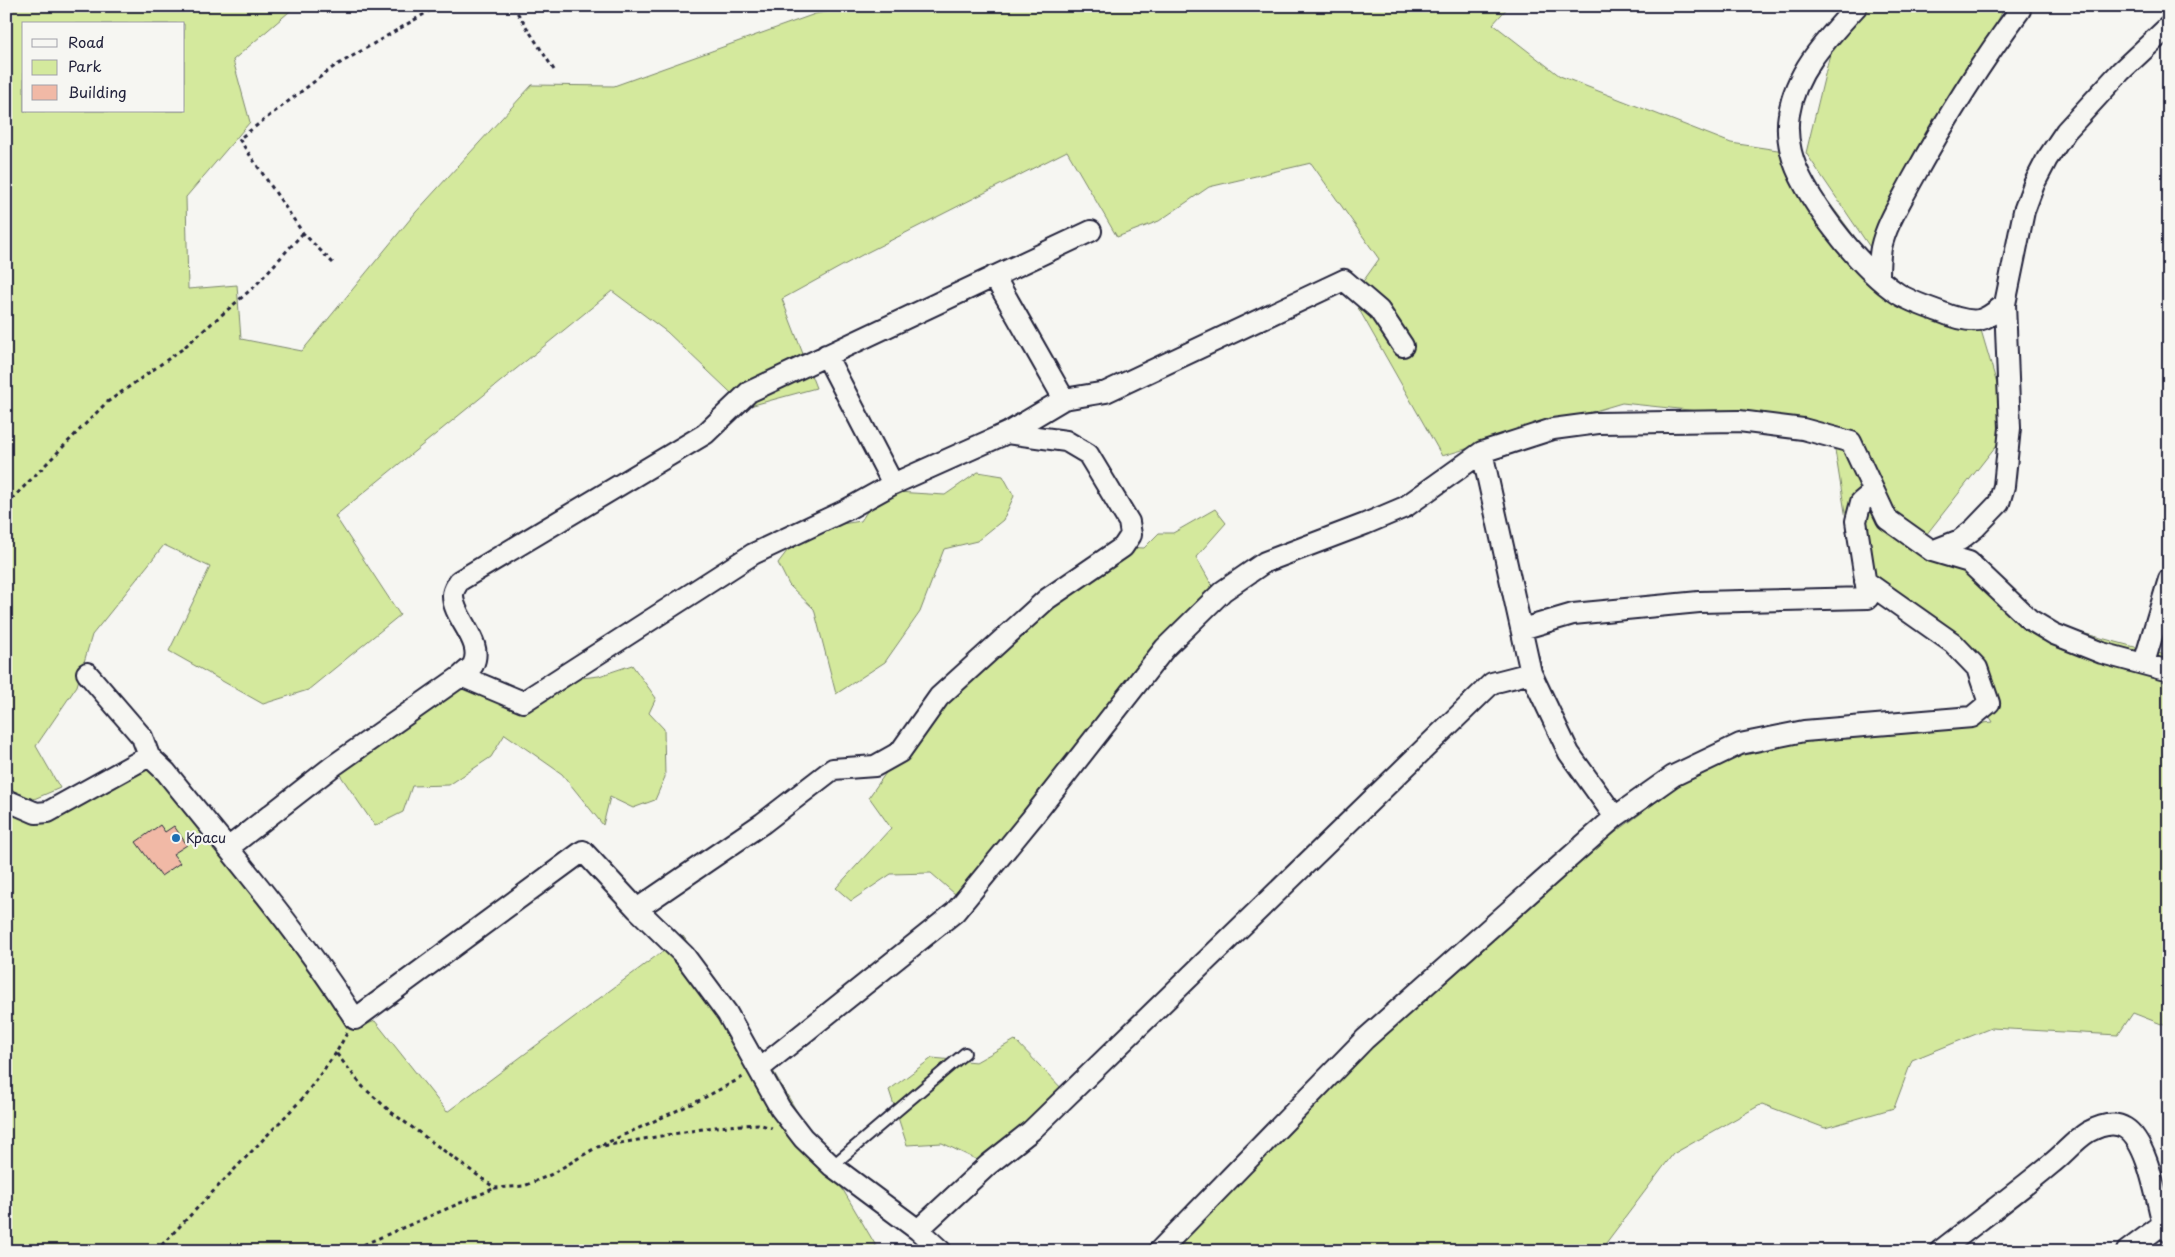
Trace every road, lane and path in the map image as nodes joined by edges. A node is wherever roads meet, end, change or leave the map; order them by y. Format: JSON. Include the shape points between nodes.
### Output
{"nodes":[{"id":1,"x":438,"y":6,"type":"edge"},
{"id":2,"x":512,"y":6,"type":"edge"},
{"id":3,"x":1857,"y":6,"type":"edge"},
{"id":4,"x":2020,"y":10,"type":"dead end"},
{"id":5,"x":2169,"y":26,"type":"edge"},
{"id":6,"x":554,"y":70,"type":"dead end"},
{"id":7,"x":1091,"y":232,"type":"dead end"},
{"id":8,"x":303,"y":233,"type":"junction"},
{"id":9,"x":333,"y":263,"type":"dead end"},
{"id":10,"x":994,"y":276,"type":"junction"},
{"id":11,"x":1879,"y":279,"type":"junction"},
{"id":12,"x":2005,"y":304,"type":"junction"},
{"id":13,"x":1403,"y":346,"type":"dead end"},
{"id":14,"x":826,"y":355,"type":"junction"},
{"id":15,"x":1064,"y":399,"type":"junction"},
{"id":16,"x":1007,"y":433,"type":"junction"},
{"id":17,"x":1482,"y":452,"type":"junction"},
{"id":18,"x":893,"y":484,"type":"junction"},
{"id":19,"x":1874,"y":491,"type":"junction"},
{"id":20,"x":6,"y":505,"type":"edge"},
{"id":21,"x":1932,"y":551,"type":"junction"},
{"id":22,"x":2169,"y":579,"type":"edge"},
{"id":23,"x":1865,"y":581,"type":"junction"},
{"id":24,"x":1522,"y":629,"type":"junction"},
{"id":25,"x":2144,"y":663,"type":"junction"},
{"id":26,"x":2169,"y":671,"type":"edge"},
{"id":27,"x":87,"y":673,"type":"dead end"},
{"id":28,"x":1531,"y":673,"type":"junction"},
{"id":29,"x":462,"y":676,"type":"junction"},
{"id":30,"x":148,"y":756,"type":"junction"},
{"id":31,"x":6,"y":800,"type":"edge"},
{"id":32,"x":1615,"y":817,"type":"junction"},
{"id":33,"x":228,"y":848,"type":"junction"},
{"id":34,"x":637,"y":909,"type":"junction"},
{"id":35,"x":354,"y":1019,"type":"junction"},
{"id":36,"x":336,"y":1053,"type":"junction"},
{"id":37,"x":965,"y":1053,"type":"dead end"},
{"id":38,"x":759,"y":1069,"type":"junction"},
{"id":39,"x":803,"y":1138,"type":"junction"},
{"id":40,"x":597,"y":1147,"type":"junction"},
{"id":41,"x":832,"y":1166,"type":"junction"},
{"id":42,"x":495,"y":1188,"type":"junction"},
{"id":43,"x":2166,"y":1228,"type":"edge"},
{"id":44,"x":918,"y":1230,"type":"junction"},
{"id":45,"x":156,"y":1251,"type":"edge"},
{"id":46,"x":349,"y":1251,"type":"edge"},
{"id":47,"x":941,"y":1251,"type":"edge"},
{"id":48,"x":1159,"y":1251,"type":"edge"},
{"id":49,"x":1940,"y":1251,"type":"edge"},
{"id":50,"x":2127,"y":1251,"type":"edge"}],
"edges":[{"from":1,"to":8,"type":"path","via":[[332,68],[239,139]]},
{"from":2,"to":6,"type":"path"},
{"from":3,"to":11,"type":"street","via":[[1810,62],[1798,83],[1788,116],[1788,133],[1800,176],[1822,213]]},
{"from":4,"to":11,"type":"street","via":[[1954,104],[1886,230]]},
{"from":5,"to":12,"type":"street","via":[[2121,71],[2066,131],[2047,159],[2024,211]]},
{"from":7,"to":10,"type":"street"},
{"from":8,"to":9,"type":"path"},
{"from":8,"to":20,"type":"path","via":[[255,286],[181,350],[106,403]]},
{"from":10,"to":14,"type":"street"},
{"from":10,"to":15,"type":"street"},
{"from":11,"to":12,"type":"street","via":[[1916,303],[1966,320],[1987,317]]},
{"from":12,"to":21,"type":"street","via":[[2010,428],[1999,503],[1960,540]]},
{"from":13,"to":15,"type":"street","via":[[1379,310],[1344,280],[1106,392]]},
{"from":14,"to":18,"type":"street"},
{"from":14,"to":29,"type":"street","via":[[749,392],[705,434],[459,581],[453,594],[455,608],[475,653],[472,665]]},
{"from":15,"to":16,"type":"street"},
{"from":16,"to":18,"type":"street"},
{"from":16,"to":34,"type":"street","via":[[1066,441],[1088,454],[1128,522],[1131,535],[1123,547],[1047,599],[938,697],[900,752],[875,766],[833,769]]},
{"from":17,"to":19,"type":"street","via":[[1553,429],[1598,423],[1739,422],[1803,429],[1851,442]]},
{"from":17,"to":24,"type":"street"},
{"from":17,"to":38,"type":"street","via":[[1405,507],[1265,562],[1223,591],[1165,648],[955,912]]},
{"from":18,"to":29,"type":"street","via":[[753,554],[522,702]]},
{"from":19,"to":21,"type":"street","via":[[1887,519]]},
{"from":19,"to":23,"type":"street","via":[[1861,502],[1856,521]]},
{"from":21,"to":25,"type":"street","via":[[1970,562],[2029,619],[2054,634],[2102,653]]},
{"from":22,"to":25,"type":"street"},
{"from":23,"to":24,"type":"street","via":[[1868,598],[1699,602],[1573,614]]},
{"from":23,"to":32,"type":"street","via":[[1953,642],[1977,668],[1989,703],[1972,717],[1804,732],[1740,744],[1672,776]]},
{"from":24,"to":28,"type":"street"},
{"from":25,"to":26,"type":"street"},
{"from":27,"to":30,"type":"street","via":[[142,737]]},
{"from":28,"to":32,"type":"street","via":[[1569,754]]},
{"from":28,"to":44,"type":"street","via":[[1492,683],[1031,1131],[988,1165]]},
{"from":29,"to":33,"type":"street","via":[[334,766]]},
{"from":30,"to":31,"type":"street","via":[[48,812],[36,813]]},
{"from":30,"to":33,"type":"street","via":[[166,772]]},
{"from":32,"to":48,"type":"street","via":[[1365,1039]]},
{"from":33,"to":35,"type":"street","via":[[328,978]]},
{"from":34,"to":35,"type":"street","via":[[584,851]]},
{"from":34,"to":38,"type":"street","via":[[684,955],[727,1012]]},
{"from":35,"to":36,"type":"path"},
{"from":36,"to":42,"type":"path","via":[[363,1087],[391,1112]]},
{"from":36,"to":45,"type":"path","via":[[302,1099]]},
{"from":37,"to":41,"type":"lane"},
{"from":38,"to":39,"type":"street","via":[[780,1108]]},
{"from":38,"to":40,"type":"path"},
{"from":39,"to":40,"type":"path","via":[[758,1124],[714,1127]]},
{"from":39,"to":41,"type":"street"},
{"from":40,"to":42,"type":"path","via":[[524,1186]]},
{"from":41,"to":44,"type":"street"},
{"from":42,"to":46,"type":"path"},
{"from":43,"to":49,"type":"street","via":[[2146,1156],[2138,1140],[2125,1128],[2114,1124],[2088,1132]]},
{"from":43,"to":50,"type":"street"},
{"from":44,"to":47,"type":"street"}]}
